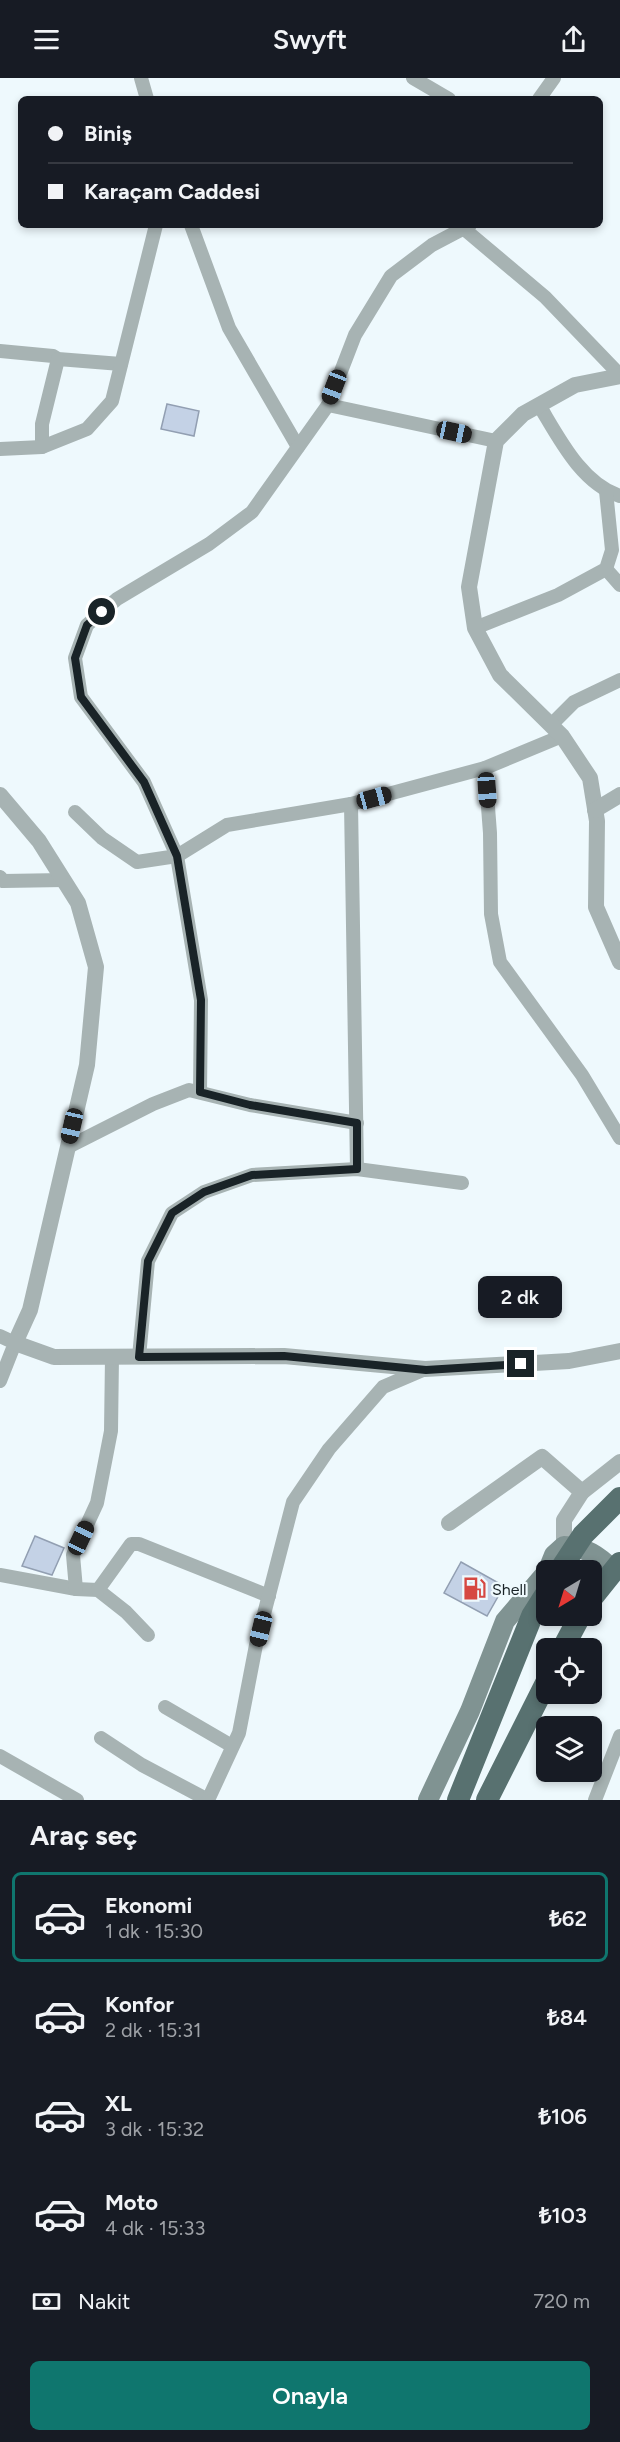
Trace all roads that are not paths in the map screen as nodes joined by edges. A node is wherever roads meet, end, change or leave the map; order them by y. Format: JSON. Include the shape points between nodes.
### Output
{"nodes":[{"id":1,"x":141,"y":78,"type":"edge"},
{"id":2,"x":413,"y":78,"type":"edge"},
{"id":3,"x":554,"y":78,"type":"edge"},
{"id":4,"x":146,"y":96,"type":"edge"},
{"id":5,"x":444,"y":96,"type":"edge"},
{"id":6,"x":541,"y":96,"type":"edge"},
{"id":7,"x":155,"y":228,"type":"edge"},
{"id":8,"x":192,"y":228,"type":"edge"},
{"id":9,"x":464,"y":228,"type":"edge"},
{"id":10,"x":467,"y":228,"type":"edge"},
{"id":11,"x":0,"y":351,"type":"edge"},
{"id":12,"x":58,"y":359,"type":"junction"},
{"id":13,"x":121,"y":364,"type":"junction"},
{"id":14,"x":620,"y":375,"type":"edge"},
{"id":15,"x":328,"y":405,"type":"junction"},
{"id":16,"x":539,"y":405,"type":"junction"},
{"id":17,"x":496,"y":441,"type":"junction"},
{"id":18,"x":42,"y":447,"type":"junction"},
{"id":19,"x":298,"y":447,"type":"junction"},
{"id":20,"x":0,"y":449,"type":"edge"},
{"id":21,"x":613,"y":493,"type":"edge"},
{"id":22,"x":606,"y":569,"type":"junction"},
{"id":23,"x":620,"y":585,"type":"edge"},
{"id":24,"x":475,"y":628,"type":"junction"},
{"id":25,"x":620,"y":680,"type":"edge"},
{"id":26,"x":556,"y":731,"type":"junction"},
{"id":27,"x":486,"y":768,"type":"junction"},
{"id":28,"x":0,"y":795,"type":"edge"},
{"id":29,"x":620,"y":795,"type":"edge"},
{"id":30,"x":351,"y":804,"type":"junction"},
{"id":31,"x":595,"y":810,"type":"junction"},
{"id":32,"x":75,"y":812,"type":"dead end"},
{"id":33,"x":177,"y":856,"type":"junction"},
{"id":34,"x":0,"y":877,"type":"edge"},
{"id":35,"x":64,"y":880,"type":"junction"},
{"id":36,"x":620,"y":962,"type":"edge"},
{"id":37,"x":200,"y":1092,"type":"junction"},
{"id":38,"x":357,"y":1123,"type":"junction"},
{"id":39,"x":620,"y":1138,"type":"edge"},
{"id":40,"x":68,"y":1147,"type":"junction"},
{"id":41,"x":357,"y":1169,"type":"junction"},
{"id":42,"x":462,"y":1183,"type":"dead end"},
{"id":43,"x":8,"y":1339,"type":"edge"},
{"id":44,"x":620,"y":1351,"type":"edge"},
{"id":45,"x":112,"y":1357,"type":"junction"},
{"id":46,"x":139,"y":1357,"type":"junction"},
{"id":47,"x":426,"y":1370,"type":"junction"},
{"id":48,"x":0,"y":1381,"type":"edge"},
{"id":49,"x":620,"y":1462,"type":"edge"},
{"id":50,"x":582,"y":1492,"type":"junction"},
{"id":51,"x":620,"y":1498,"type":"edge"},
{"id":52,"x":449,"y":1523,"type":"dead end"},
{"id":53,"x":570,"y":1546,"type":"junction"},
{"id":54,"x":552,"y":1560,"type":"edge"},
{"id":55,"x":564,"y":1560,"type":"edge"},
{"id":56,"x":617,"y":1567,"type":"edge"},
{"id":57,"x":0,"y":1575,"type":"edge"},
{"id":58,"x":536,"y":1585,"type":"edge"},
{"id":59,"x":602,"y":1585,"type":"edge"},
{"id":60,"x":76,"y":1589,"type":"junction"},
{"id":61,"x":98,"y":1590,"type":"junction"},
{"id":62,"x":269,"y":1596,"type":"junction"},
{"id":63,"x":536,"y":1609,"type":"edge"},
{"id":64,"x":148,"y":1635,"type":"dead end"},
{"id":65,"x":536,"y":1703,"type":"edge"},
{"id":66,"x":165,"y":1707,"type":"dead end"},
{"id":67,"x":620,"y":1736,"type":"edge"},
{"id":68,"x":101,"y":1738,"type":"dead end"},
{"id":69,"x":232,"y":1746,"type":"junction"},
{"id":70,"x":0,"y":1756,"type":"edge"},
{"id":71,"x":594,"y":1799,"type":"edge"},
{"id":72,"x":77,"y":1800,"type":"edge"},
{"id":73,"x":208,"y":1800,"type":"edge"},
{"id":74,"x":428,"y":1800,"type":"edge"},
{"id":75,"x":458,"y":1800,"type":"edge"},
{"id":76,"x":487,"y":1800,"type":"edge"}],
"edges":[{"from":1,"to":4,"type":"street"},
{"from":2,"to":5,"type":"street"},
{"from":3,"to":6,"type":"street"},
{"from":7,"to":13,"type":"street"},
{"from":8,"to":19,"type":"street","via":[[229,328]]},
{"from":9,"to":15,"type":"street","via":[[391,276],[355,334]]},
{"from":10,"to":14,"type":"street","via":[[545,297]]},
{"from":11,"to":12,"type":"street"},
{"from":12,"to":13,"type":"street"},
{"from":12,"to":18,"type":"street","via":[[42,424]]},
{"from":13,"to":18,"type":"street","via":[[112,400],[87,429]]},
{"from":14,"to":16,"type":"street","via":[[575,385]]},
{"from":15,"to":17,"type":"street"},
{"from":15,"to":19,"type":"street"},
{"from":16,"to":17,"type":"street","via":[[523,414]]},
{"from":16,"to":21,"type":"street","via":[[571,457]]},
{"from":17,"to":24,"type":"street","via":[[469,587]]},
{"from":18,"to":20,"type":"street"},
{"from":19,"to":33,"type":"street","via":[[252,512],[209,544],[117,600],[87,625],[75,658],[81,697],[144,782]]},
{"from":21,"to":22,"type":"street","via":[[612,550]]},
{"from":22,"to":23,"type":"street"},
{"from":22,"to":24,"type":"street","via":[[558,595]]},
{"from":24,"to":26,"type":"street","via":[[500,675]]},
{"from":25,"to":26,"type":"street","via":[[574,702]]},
{"from":26,"to":27,"type":"street"},
{"from":26,"to":31,"type":"street","via":[[590,778]]},
{"from":27,"to":30,"type":"street"},
{"from":27,"to":39,"type":"street","via":[[491,914],[500,962],[582,1075]]},
{"from":28,"to":35,"type":"street","via":[[39,841]]},
{"from":29,"to":31,"type":"street"},
{"from":30,"to":33,"type":"street","via":[[227,825]]},
{"from":30,"to":38,"type":"street"},
{"from":31,"to":36,"type":"street","via":[[596,907]]},
{"from":32,"to":33,"type":"street","via":[[102,838],[137,861]]},
{"from":33,"to":37,"type":"street","via":[[201,1000]]},
{"from":34,"to":35,"type":"street","via":[[3,881]]},
{"from":35,"to":40,"type":"street","via":[[78,903],[96,967],[87,1065]]},
{"from":37,"to":38,"type":"street","via":[[250,1105]]},
{"from":37,"to":40,"type":"street","via":[[189,1090],[153,1104]]},
{"from":38,"to":41,"type":"street"},
{"from":40,"to":43,"type":"street","via":[[30,1310]]},
{"from":41,"to":42,"type":"street"},
{"from":41,"to":46,"type":"street","via":[[252,1175],[204,1192],[172,1213],[148,1261]]},
{"from":43,"to":45,"type":"street","via":[[54,1357]]},
{"from":43,"to":48,"type":"street"},
{"from":44,"to":47,"type":"street","via":[[569,1361]]},
{"from":45,"to":46,"type":"street"},
{"from":45,"to":60,"type":"street","via":[[111,1431],[97,1503],[73,1556]]},
{"from":46,"to":47,"type":"street","via":[[284,1356]]},
{"from":47,"to":62,"type":"street","via":[[383,1387],[329,1449],[293,1502]]},
{"from":49,"to":50,"type":"street"},
{"from":50,"to":52,"type":"street","via":[[542,1457]]},
{"from":50,"to":53,"type":"street","via":[[564,1520]]},
{"from":51,"to":53,"type":"highway"},
{"from":53,"to":54,"type":"main road"},
{"from":53,"to":55,"type":"highway"},
{"from":53,"to":56,"type":"main road"},
{"from":56,"to":59,"type":"highway"},
{"from":57,"to":60,"type":"street"},
{"from":58,"to":74,"type":"main road","via":[[505,1622],[470,1711]]},
{"from":60,"to":61,"type":"street"},
{"from":61,"to":62,"type":"street","via":[[132,1545],[139,1544]]},
{"from":61,"to":64,"type":"street"},
{"from":62,"to":69,"type":"street","via":[[239,1733]]},
{"from":63,"to":75,"type":"highway"},
{"from":65,"to":76,"type":"highway"},
{"from":66,"to":69,"type":"street"},
{"from":67,"to":71,"type":"street"},
{"from":68,"to":73,"type":"street"},
{"from":69,"to":73,"type":"street"},
{"from":70,"to":72,"type":"street"}]}
